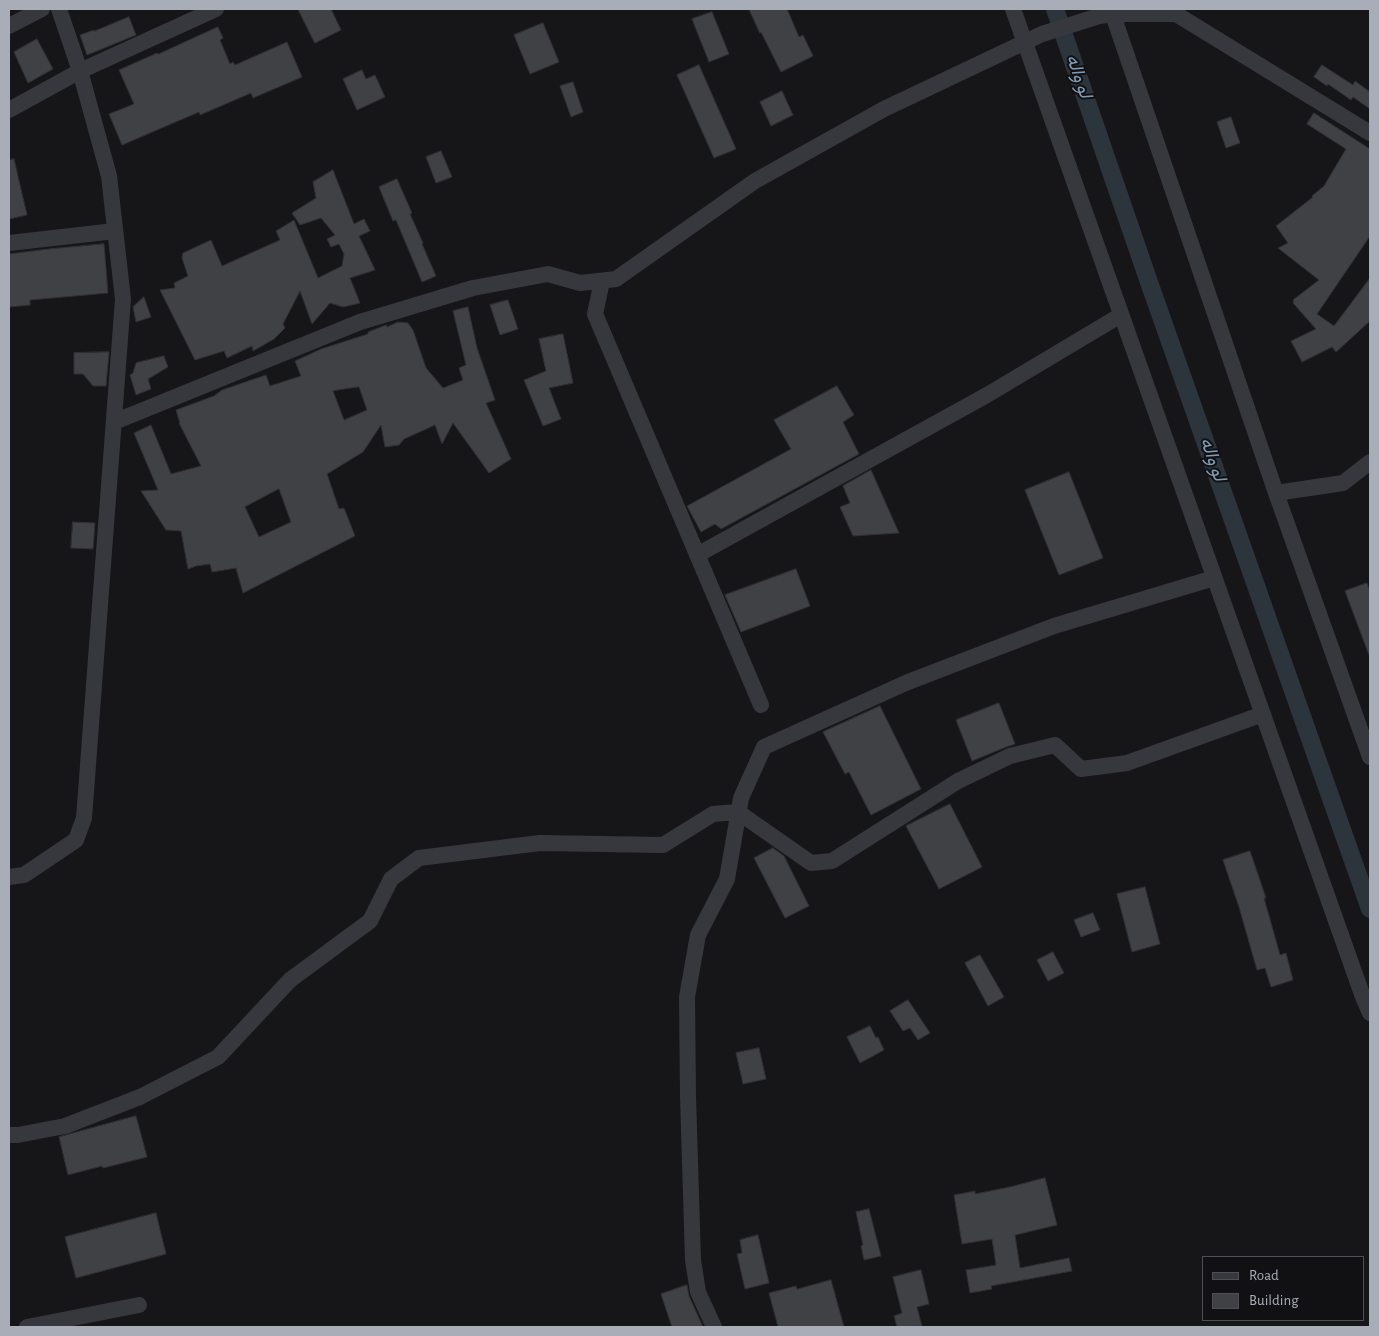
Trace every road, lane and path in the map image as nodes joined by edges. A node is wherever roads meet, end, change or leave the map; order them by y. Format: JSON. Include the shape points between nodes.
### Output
{"nodes":[{"id":1,"x":42,"y":9,"type":"edge"},
{"id":2,"x":59,"y":9,"type":"edge"},
{"id":3,"x":216,"y":9,"type":"edge"},
{"id":4,"x":1013,"y":9,"type":"edge"},
{"id":5,"x":1107,"y":13,"type":"edge"},
{"id":6,"x":9,"y":26,"type":"edge"},
{"id":7,"x":1024,"y":42,"type":"junction"},
{"id":8,"x":80,"y":71,"type":"junction"},
{"id":9,"x":9,"y":110,"type":"edge"},
{"id":10,"x":1370,"y":133,"type":"edge"},
{"id":11,"x":116,"y":231,"type":"junction"},
{"id":12,"x":9,"y":243,"type":"edge"},
{"id":13,"x":602,"y":280,"type":"junction"},
{"id":14,"x":1121,"y":315,"type":"junction"},
{"id":15,"x":114,"y":422,"type":"junction"},
{"id":16,"x":1370,"y":462,"type":"edge"},
{"id":17,"x":1276,"y":493,"type":"junction"},
{"id":18,"x":697,"y":554,"type":"junction"},
{"id":19,"x":1214,"y":578,"type":"junction"},
{"id":20,"x":761,"y":705,"type":"dead end"},
{"id":21,"x":1263,"y":714,"type":"junction"},
{"id":22,"x":1370,"y":758,"type":"edge"},
{"id":23,"x":738,"y":812,"type":"junction"},
{"id":24,"x":9,"y":877,"type":"edge"},
{"id":25,"x":1370,"y":1013,"type":"edge"},
{"id":26,"x":9,"y":1135,"type":"edge"},
{"id":27,"x":139,"y":1305,"type":"dead end"},
{"id":28,"x":27,"y":1327,"type":"edge"},
{"id":29,"x":714,"y":1327,"type":"edge"}],
"edges":[{"from":1,"to":6,"type":"street"},
{"from":2,"to":8,"type":"street"},
{"from":3,"to":8,"type":"street"},
{"from":4,"to":7,"type":"street"},
{"from":5,"to":7,"type":"street"},
{"from":5,"to":10,"type":"street","via":[[1176,14]]},
{"from":5,"to":17,"type":"street"},
{"from":7,"to":13,"type":"street","via":[[884,109],[755,181],[616,279]]},
{"from":7,"to":14,"type":"street"},
{"from":8,"to":9,"type":"street"},
{"from":8,"to":11,"type":"street","via":[[110,176]]},
{"from":11,"to":12,"type":"street"},
{"from":11,"to":15,"type":"street","via":[[123,299]]},
{"from":13,"to":15,"type":"street","via":[[580,283],[548,274],[473,288],[360,322]]},
{"from":13,"to":18,"type":"street","via":[[595,314]]},
{"from":14,"to":18,"type":"street","via":[[987,395]]},
{"from":14,"to":19,"type":"street"},
{"from":15,"to":24,"type":"street","via":[[84,818],[76,840],[24,875]]},
{"from":16,"to":17,"type":"street","via":[[1343,483]]},
{"from":17,"to":22,"type":"street"},
{"from":18,"to":20,"type":"street"},
{"from":19,"to":21,"type":"street"},
{"from":19,"to":23,"type":"street","via":[[1054,626],[908,682],[764,747]]},
{"from":21,"to":23,"type":"street","via":[[1127,763],[1081,769],[1054,745],[1010,756],[958,780],[832,861],[811,863]]},
{"from":21,"to":25,"type":"street"},
{"from":23,"to":26,"type":"street","via":[[713,814],[663,845],[540,843],[419,858],[391,879],[370,921],[290,980],[218,1057],[140,1097],[66,1126]]},
{"from":23,"to":29,"type":"street","via":[[727,879],[698,935],[687,997],[693,1260],[698,1292]]},
{"from":27,"to":28,"type":"street"}]}
